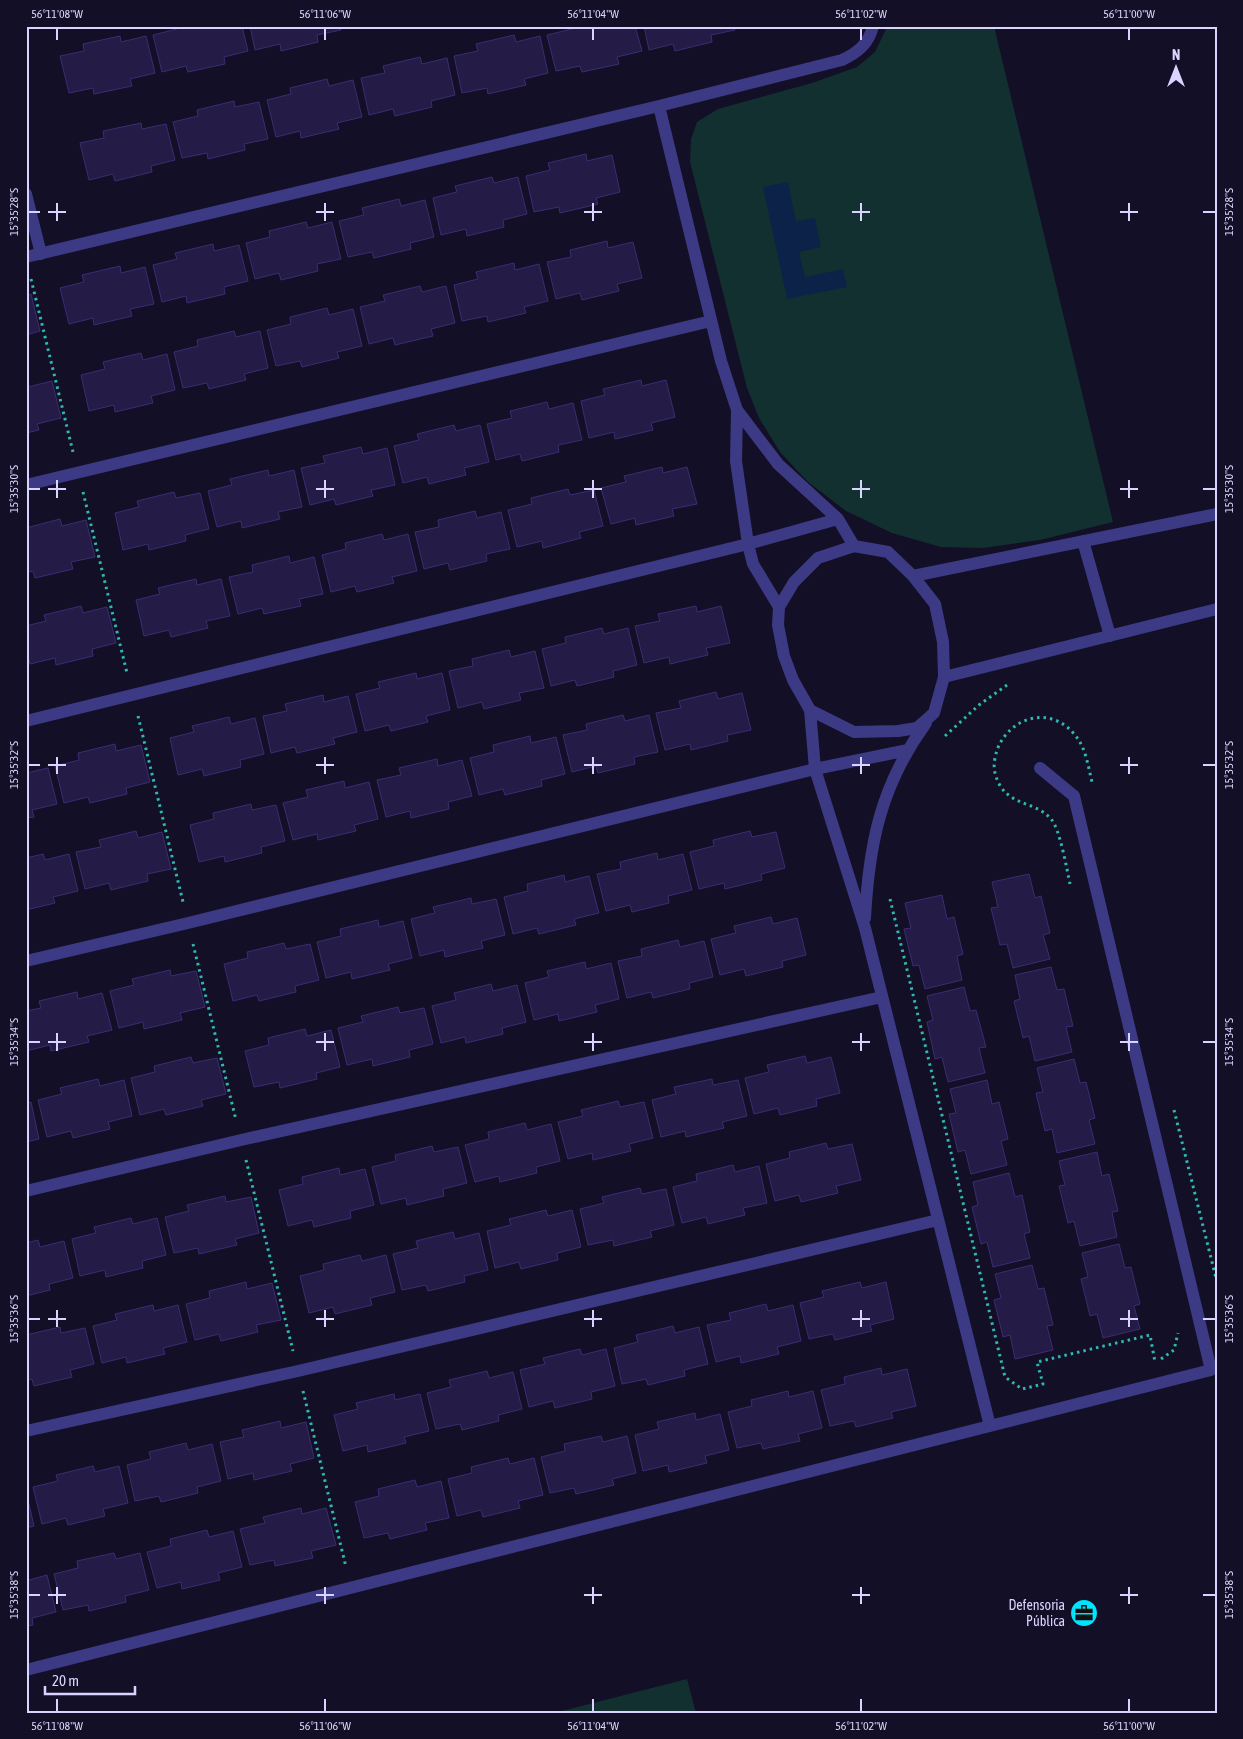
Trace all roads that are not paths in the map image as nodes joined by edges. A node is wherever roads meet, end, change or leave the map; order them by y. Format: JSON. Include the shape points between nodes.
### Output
{"nodes":[{"id":1,"x":873,"y":26,"type":"edge"},
{"id":2,"x":659,"y":106,"type":"junction"},
{"id":3,"x":26,"y":194,"type":"edge"},
{"id":4,"x":41,"y":254,"type":"junction"},
{"id":5,"x":26,"y":257,"type":"edge"},
{"id":6,"x":712,"y":321,"type":"junction"},
{"id":7,"x":737,"y":410,"type":"junction"},
{"id":8,"x":26,"y":485,"type":"edge"},
{"id":9,"x":1217,"y":514,"type":"edge"},
{"id":10,"x":838,"y":519,"type":"junction"},
{"id":11,"x":1083,"y":541,"type":"junction"},
{"id":12,"x":748,"y":544,"type":"junction"},
{"id":13,"x":854,"y":546,"type":"junction"},
{"id":14,"x":913,"y":576,"type":"junction"},
{"id":15,"x":778,"y":606,"type":"junction"},
{"id":16,"x":1217,"y":609,"type":"edge"},
{"id":17,"x":1110,"y":636,"type":"junction"},
{"id":18,"x":944,"y":677,"type":"junction"},
{"id":19,"x":810,"y":710,"type":"junction"},
{"id":20,"x":934,"y":713,"type":"junction"},
{"id":21,"x":26,"y":721,"type":"edge"},
{"id":22,"x":908,"y":750,"type":"junction"},
{"id":23,"x":1040,"y":768,"type":"dead end"},
{"id":24,"x":815,"y":769,"type":"junction"},
{"id":25,"x":865,"y":928,"type":"junction"},
{"id":26,"x":26,"y":961,"type":"edge"},
{"id":27,"x":882,"y":997,"type":"junction"},
{"id":28,"x":26,"y":1191,"type":"edge"},
{"id":29,"x":938,"y":1220,"type":"junction"},
{"id":30,"x":990,"y":1426,"type":"junction"},
{"id":31,"x":26,"y":1431,"type":"edge"},
{"id":32,"x":26,"y":1670,"type":"edge"}],
"edges":[{"from":1,"to":2,"type":"street","via":[[864,45],[842,60]]},
{"from":2,"to":4,"type":"street"},
{"from":2,"to":6,"type":"street"},
{"from":3,"to":4,"type":"street"},
{"from":4,"to":5,"type":"street"},
{"from":6,"to":7,"type":"street"},
{"from":6,"to":8,"type":"street"},
{"from":7,"to":10,"type":"street","via":[[778,464]]},
{"from":7,"to":12,"type":"street","via":[[736,461]]},
{"from":9,"to":11,"type":"street"},
{"from":10,"to":12,"type":"street"},
{"from":10,"to":13,"type":"street"},
{"from":11,"to":14,"type":"street"},
{"from":11,"to":17,"type":"street"},
{"from":12,"to":15,"type":"street","via":[[753,564]]},
{"from":12,"to":21,"type":"street"},
{"from":13,"to":14,"type":"street","via":[[888,552]]},
{"from":13,"to":15,"type":"street","via":[[818,558],[794,582]]},
{"from":14,"to":18,"type":"street","via":[[935,604],[943,642]]},
{"from":15,"to":19,"type":"street","via":[[784,656],[792,680]]},
{"from":16,"to":17,"type":"street"},
{"from":17,"to":18,"type":"street"},
{"from":18,"to":20,"type":"street"},
{"from":19,"to":20,"type":"street","via":[[854,732],[917,728]]},
{"from":19,"to":24,"type":"street"},
{"from":20,"to":22,"type":"street"},
{"from":22,"to":24,"type":"street"},
{"from":22,"to":25,"type":"street","via":[[893,778],[878,823],[868,873]]},
{"from":23,"to":30,"type":"street","via":[[1074,796],[1211,1370]]},
{"from":24,"to":25,"type":"street"},
{"from":24,"to":26,"type":"street"},
{"from":25,"to":27,"type":"street"},
{"from":27,"to":28,"type":"street"},
{"from":27,"to":29,"type":"street"},
{"from":29,"to":30,"type":"street"},
{"from":29,"to":31,"type":"street","via":[[288,1373]]},
{"from":30,"to":32,"type":"street"}]}
